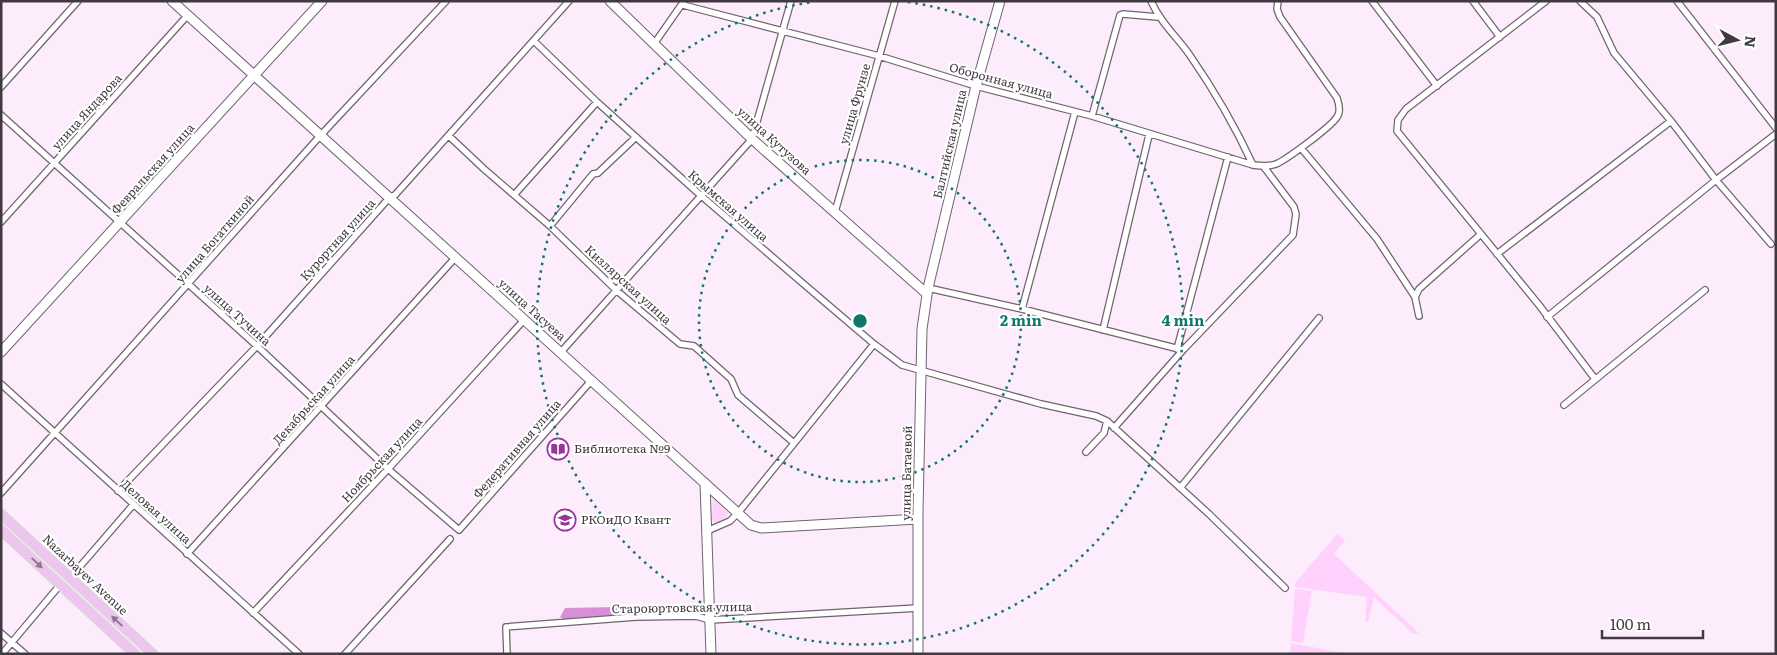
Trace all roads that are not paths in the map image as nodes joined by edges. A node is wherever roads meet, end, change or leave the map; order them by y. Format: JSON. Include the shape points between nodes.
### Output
{"nodes":[{"id":1,"x":78,"y":1,"type":"edge"},
{"id":2,"x":172,"y":1,"type":"edge"},
{"id":3,"x":322,"y":1,"type":"edge"},
{"id":4,"x":446,"y":1,"type":"edge"},
{"id":5,"x":569,"y":1,"type":"edge"},
{"id":6,"x":610,"y":1,"type":"edge"},
{"id":7,"x":791,"y":1,"type":"edge"},
{"id":8,"x":895,"y":1,"type":"edge"},
{"id":9,"x":1000,"y":1,"type":"edge"},
{"id":10,"x":1151,"y":1,"type":"edge"},
{"id":11,"x":1278,"y":1,"type":"edge"},
{"id":12,"x":1372,"y":1,"type":"edge"},
{"id":13,"x":1473,"y":1,"type":"edge"},
{"id":14,"x":1546,"y":1,"type":"edge"},
{"id":15,"x":1580,"y":1,"type":"edge"},
{"id":16,"x":1677,"y":1,"type":"edge"},
{"id":17,"x":683,"y":3,"type":"edge"},
{"id":18,"x":187,"y":16,"type":"junction"},
{"id":19,"x":1158,"y":17,"type":"junction"},
{"id":20,"x":782,"y":31,"type":"junction"},
{"id":21,"x":1500,"y":37,"type":"junction"},
{"id":22,"x":534,"y":41,"type":"junction"},
{"id":23,"x":654,"y":44,"type":"junction"},
{"id":24,"x":879,"y":56,"type":"junction"},
{"id":25,"x":254,"y":76,"type":"junction"},
{"id":26,"x":976,"y":86,"type":"junction"},
{"id":27,"x":1436,"y":86,"type":"junction"},
{"id":28,"x":1,"y":87,"type":"edge"},
{"id":29,"x":597,"y":102,"type":"junction"},
{"id":30,"x":1075,"y":112,"type":"junction"},
{"id":31,"x":1,"y":115,"type":"edge"},
{"id":32,"x":1092,"y":116,"type":"junction"},
{"id":33,"x":1671,"y":121,"type":"junction"},
{"id":34,"x":1776,"y":128,"type":"edge"},
{"id":35,"x":1776,"y":134,"type":"edge"},
{"id":36,"x":1149,"y":135,"type":"junction"},
{"id":37,"x":320,"y":136,"type":"junction"},
{"id":38,"x":448,"y":136,"type":"junction"},
{"id":39,"x":636,"y":137,"type":"junction"},
{"id":40,"x":752,"y":139,"type":"junction"},
{"id":41,"x":1301,"y":148,"type":"junction"},
{"id":42,"x":1228,"y":157,"type":"junction"},
{"id":43,"x":55,"y":163,"type":"junction"},
{"id":44,"x":1253,"y":165,"type":"junction"},
{"id":45,"x":1264,"y":167,"type":"junction"},
{"id":46,"x":1716,"y":180,"type":"junction"},
{"id":47,"x":514,"y":195,"type":"junction"},
{"id":48,"x":702,"y":195,"type":"junction"},
{"id":49,"x":390,"y":197,"type":"junction"},
{"id":50,"x":835,"y":212,"type":"junction"},
{"id":51,"x":1,"y":222,"type":"edge"},
{"id":52,"x":121,"y":222,"type":"junction"},
{"id":53,"x":550,"y":226,"type":"junction"},
{"id":54,"x":1481,"y":234,"type":"junction"},
{"id":55,"x":1771,"y":244,"type":"dead end"},
{"id":56,"x":1497,"y":254,"type":"junction"},
{"id":57,"x":455,"y":258,"type":"junction"},
{"id":58,"x":189,"y":284,"type":"junction"},
{"id":59,"x":616,"y":290,"type":"junction"},
{"id":60,"x":1705,"y":290,"type":"dead end"},
{"id":61,"x":928,"y":291,"type":"junction"},
{"id":62,"x":1415,"y":297,"type":"junction"},
{"id":63,"x":1022,"y":309,"type":"junction"},
{"id":64,"x":1420,"y":316,"type":"dead end"},
{"id":65,"x":1547,"y":317,"type":"junction"},
{"id":66,"x":1319,"y":318,"type":"dead end"},
{"id":67,"x":524,"y":320,"type":"junction"},
{"id":68,"x":1103,"y":330,"type":"junction"},
{"id":69,"x":874,"y":344,"type":"junction"},
{"id":70,"x":257,"y":346,"type":"junction"},
{"id":71,"x":1180,"y":349,"type":"junction"},
{"id":72,"x":1,"y":352,"type":"edge"},
{"id":73,"x":561,"y":352,"type":"junction"},
{"id":74,"x":921,"y":370,"type":"junction"},
{"id":75,"x":1595,"y":379,"type":"junction"},
{"id":76,"x":591,"y":381,"type":"junction"},
{"id":77,"x":1,"y":384,"type":"edge"},
{"id":78,"x":1564,"y":405,"type":"dead end"},
{"id":79,"x":321,"y":407,"type":"junction"},
{"id":80,"x":1107,"y":421,"type":"junction"},
{"id":81,"x":1114,"y":428,"type":"junction"},
{"id":82,"x":55,"y":434,"type":"junction"},
{"id":83,"x":794,"y":443,"type":"junction"},
{"id":84,"x":1086,"y":452,"type":"dead end"},
{"id":85,"x":388,"y":469,"type":"junction"},
{"id":86,"x":706,"y":482,"type":"junction"},
{"id":87,"x":1180,"y":488,"type":"junction"},
{"id":88,"x":118,"y":491,"type":"junction"},
{"id":89,"x":1,"y":493,"type":"edge"},
{"id":90,"x":134,"y":505,"type":"junction"},
{"id":91,"x":738,"y":513,"type":"junction"},
{"id":92,"x":1,"y":514,"type":"edge"},
{"id":93,"x":918,"y":519,"type":"junction"},
{"id":94,"x":1,"y":530,"type":"edge"},
{"id":95,"x":459,"y":530,"type":"joint"},
{"id":96,"x":707,"y":531,"type":"junction"},
{"id":97,"x":450,"y":539,"type":"dead end"},
{"id":98,"x":187,"y":554,"type":"junction"},
{"id":99,"x":70,"y":578,"type":"junction"},
{"id":100,"x":60,"y":585,"type":"junction"},
{"id":101,"x":1285,"y":588,"type":"dead end"},
{"id":102,"x":918,"y":608,"type":"junction"},
{"id":103,"x":254,"y":613,"type":"junction"},
{"id":104,"x":710,"y":620,"type":"junction"},
{"id":105,"x":1,"y":633,"type":"edge"},
{"id":106,"x":12,"y":642,"type":"junction"},
{"id":107,"x":2,"y":654,"type":"edge"},
{"id":108,"x":26,"y":654,"type":"edge"},
{"id":109,"x":136,"y":654,"type":"edge"},
{"id":110,"x":153,"y":654,"type":"edge"},
{"id":111,"x":298,"y":654,"type":"edge"},
{"id":112,"x":345,"y":654,"type":"edge"},
{"id":113,"x":507,"y":654,"type":"edge"},
{"id":114,"x":711,"y":654,"type":"edge"},
{"id":115,"x":918,"y":654,"type":"edge"}],
"edges":[{"from":1,"to":28,"type":"street"},
{"from":2,"to":18,"type":"street","name":"улица Тасуева"},
{"from":3,"to":25,"type":"street","name":"Февральская улица"},
{"from":4,"to":37,"type":"street","name":"улица Богаткиной"},
{"from":5,"to":22,"type":"street","name":"Курортная улица"},
{"from":6,"to":23,"type":"street","name":"улица Кутузова"},
{"from":7,"to":20,"type":"street"},
{"from":8,"to":24,"type":"street","name":"улица Фрунзе"},
{"from":9,"to":26,"type":"street","name":"Балтийская улица"},
{"from":10,"to":19,"type":"street"},
{"from":11,"to":41,"type":"street","via":[[1280,17],[1337,98],[1340,108],[1337,118]]},
{"from":12,"to":27,"type":"street"},
{"from":13,"to":21,"type":"street"},
{"from":14,"to":21,"type":"street"},
{"from":15,"to":33,"type":"street","via":[[1597,17],[1614,53]]},
{"from":16,"to":34,"type":"street"},
{"from":17,"to":20,"type":"street","name":"Оборонная улица"},
{"from":17,"to":23,"type":"street"},
{"from":18,"to":25,"type":"street","name":"улица Тасуева"},
{"from":18,"to":43,"type":"street","name":"улица Яндарова"},
{"from":19,"to":32,"type":"street","via":[[1120,15]]},
{"from":19,"to":44,"type":"street","via":[[1184,47],[1215,92]]},
{"from":20,"to":24,"type":"street","name":"Оборонная улица"},
{"from":20,"to":40,"type":"street"},
{"from":21,"to":27,"type":"street"},
{"from":22,"to":29,"type":"street","name":"Крымская улица"},
{"from":22,"to":38,"type":"street","name":"Курортная улица"},
{"from":23,"to":40,"type":"street","name":"улица Кутузова"},
{"from":24,"to":26,"type":"street","name":"Оборонная улица"},
{"from":24,"to":50,"type":"street","name":"улица Фрунзе"},
{"from":25,"to":37,"type":"street","name":"улица Тасуева"},
{"from":25,"to":52,"type":"street","name":"Февральская улица"},
{"from":26,"to":30,"type":"street","name":"Оборонная улица"},
{"from":26,"to":61,"type":"street","name":"Балтийская улица"},
{"from":27,"to":54,"type":"street","via":[[1406,109],[1398,120],[1398,131]]},
{"from":29,"to":39,"type":"street","name":"Крымская улица"},
{"from":29,"to":47,"type":"street"},
{"from":30,"to":32,"type":"street","name":"Оборонная улица"},
{"from":30,"to":63,"type":"street"},
{"from":31,"to":43,"type":"street","name":"улица Тучина"},
{"from":32,"to":36,"type":"street","name":"Оборонная улица"},
{"from":33,"to":46,"type":"street"},
{"from":33,"to":56,"type":"street"},
{"from":35,"to":46,"type":"street"},
{"from":36,"to":42,"type":"street","name":"Оборонная улица"},
{"from":36,"to":68,"type":"street"},
{"from":37,"to":49,"type":"street","name":"улица Тасуева"},
{"from":37,"to":58,"type":"street","name":"улица Богаткиной"},
{"from":38,"to":47,"type":"street","name":"Кизлярская улица"},
{"from":38,"to":49,"type":"street","name":"Курортная улица"},
{"from":39,"to":48,"type":"street","name":"Крымская улица"},
{"from":39,"to":53,"type":"street","via":[[598,173],[593,174]]},
{"from":40,"to":48,"type":"street"},
{"from":40,"to":50,"type":"street","name":"улица Кутузова"},
{"from":41,"to":45,"type":"street"},
{"from":41,"to":62,"type":"street","via":[[1377,239]]},
{"from":42,"to":44,"type":"street","name":"Оборонная улица"},
{"from":42,"to":71,"type":"street"},
{"from":43,"to":51,"type":"street","name":"улица Яндарова"},
{"from":43,"to":52,"type":"street","name":"улица Тучина"},
{"from":44,"to":45,"type":"street","name":"Оборонная улица"},
{"from":45,"to":71,"type":"street","via":[[1294,207],[1293,235]]},
{"from":46,"to":55,"type":"street"},
{"from":46,"to":65,"type":"street"},
{"from":47,"to":53,"type":"street","name":"Кизлярская улица"},
{"from":48,"to":59,"type":"street"},
{"from":48,"to":69,"type":"street","name":"Крымская улица"},
{"from":49,"to":57,"type":"street","name":"улица Тасуева"},
{"from":49,"to":70,"type":"street","name":"Курортная улица"},
{"from":50,"to":61,"type":"street","name":"улица Кутузова"},
{"from":52,"to":58,"type":"street","name":"улица Тучина"},
{"from":52,"to":72,"type":"street","name":"Февральская улица"},
{"from":53,"to":59,"type":"street","name":"Кизлярская улица"},
{"from":54,"to":56,"type":"street"},
{"from":54,"to":62,"type":"street","via":[[1419,289]]},
{"from":56,"to":65,"type":"street"},
{"from":57,"to":67,"type":"street","name":"улица Тасуева"},
{"from":57,"to":79,"type":"street","name":"Декабрьская улица"},
{"from":58,"to":70,"type":"street","name":"улица Тучина"},
{"from":58,"to":82,"type":"street","name":"улица Богаткиной"},
{"from":59,"to":73,"type":"street"},
{"from":59,"to":83,"type":"street","name":"Кизлярская улица","via":[[680,344],[694,346],[731,379],[738,395]]},
{"from":60,"to":75,"type":"street"},
{"from":61,"to":63,"type":"street"},
{"from":61,"to":74,"type":"street","name":"улица Батаевой","via":[[922,329]]},
{"from":62,"to":64,"type":"street"},
{"from":63,"to":68,"type":"street"},
{"from":65,"to":75,"type":"street"},
{"from":66,"to":87,"type":"street"},
{"from":67,"to":73,"type":"street","name":"улица Тасуева"},
{"from":67,"to":85,"type":"street","name":"Ноябрьская улица"},
{"from":68,"to":71,"type":"street"},
{"from":69,"to":74,"type":"street","name":"Крымская улица","via":[[902,365]]},
{"from":69,"to":83,"type":"street"},
{"from":70,"to":79,"type":"street","name":"улица Тучина"},
{"from":70,"to":88,"type":"street","name":"Курортная улица"},
{"from":71,"to":81,"type":"street"},
{"from":73,"to":76,"type":"street","name":"улица Тасуева"},
{"from":74,"to":80,"type":"street","name":"Крымская улица"},
{"from":74,"to":93,"type":"street","name":"улица Батаевой"},
{"from":75,"to":78,"type":"street"},
{"from":76,"to":86,"type":"street","name":"улица Тасуева"},
{"from":76,"to":95,"type":"street","name":"Федеративная улица"},
{"from":77,"to":82,"type":"street","name":"Деловая улица"},
{"from":79,"to":85,"type":"street","name":"улица Тучина"},
{"from":79,"to":98,"type":"street","name":"Декабрьская улица"},
{"from":80,"to":81,"type":"street"},
{"from":80,"to":84,"type":"street","via":[[1104,433]]},
{"from":81,"to":87,"type":"street"},
{"from":82,"to":88,"type":"street","name":"Деловая улица"},
{"from":82,"to":89,"type":"street","name":"улица Богаткиной"},
{"from":83,"to":91,"type":"street"},
{"from":85,"to":95,"type":"street","name":"улица Тучина"},
{"from":85,"to":103,"type":"street","name":"Ноябрьская улица"},
{"from":86,"to":91,"type":"street","name":"улица Тасуева"},
{"from":86,"to":96,"type":"street"},
{"from":87,"to":101,"type":"street"},
{"from":88,"to":90,"type":"street","name":"Деловая улица"},
{"from":90,"to":98,"type":"street","name":"Деловая улица"},
{"from":90,"to":99,"type":"street"},
{"from":91,"to":93,"type":"street","name":"улица Тасуева","via":[[751,525],[761,528]]},
{"from":91,"to":96,"type":"street","via":[[730,521]]},
{"from":92,"to":99,"type":"main road","name":"Nazarbayev Avenue"},
{"from":93,"to":102,"type":"street","name":"улица Батаевой"},
{"from":94,"to":100,"type":"main road","name":"Nazarbayev Avenue","one_way":true},
{"from":96,"to":104,"type":"street"},
{"from":97,"to":112,"type":"street"},
{"from":98,"to":103,"type":"street","name":"Деловая улица"},
{"from":110,"to":99,"type":"main road","name":"Nazarbayev Avenue","one_way":true},
{"from":100,"to":106,"type":"street"},
{"from":100,"to":109,"type":"main road","name":"Nazarbayev Avenue"},
{"from":102,"to":104,"type":"street","name":"Староюртовская улица"},
{"from":102,"to":115,"type":"street","name":"улица Батаевой"},
{"from":103,"to":111,"type":"street","name":"Деловая улица"},
{"from":104,"to":113,"type":"street","name":"Староюртовская улица","via":[[696,616],[636,617],[506,627]]},
{"from":104,"to":114,"type":"street"},
{"from":105,"to":106,"type":"street"},
{"from":106,"to":107,"type":"street"},
{"from":106,"to":108,"type":"street"}]}
